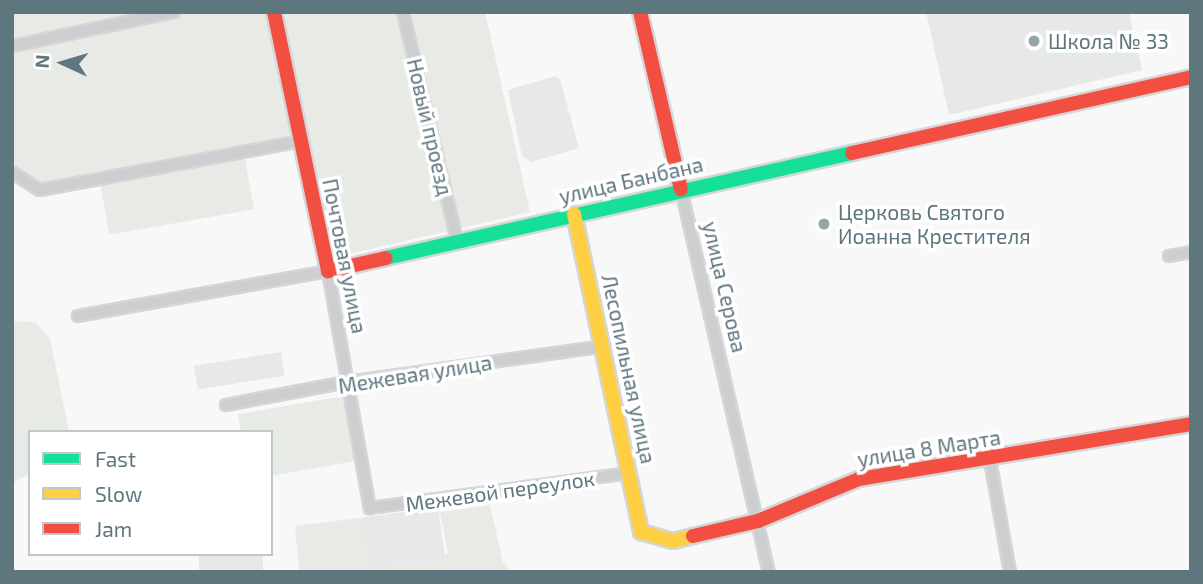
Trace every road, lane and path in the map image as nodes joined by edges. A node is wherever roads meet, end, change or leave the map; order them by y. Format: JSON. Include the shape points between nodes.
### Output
{"nodes":[{"id":1,"x":174,"y":12,"type":"edge"},
{"id":2,"x":274,"y":12,"type":"edge"},
{"id":3,"x":403,"y":12,"type":"edge"},
{"id":4,"x":640,"y":12,"type":"edge"},
{"id":5,"x":12,"y":46,"type":"edge"},
{"id":6,"x":1191,"y":77,"type":"edge"},
{"id":7,"x":302,"y":141,"type":"junction"},
{"id":8,"x":12,"y":172,"type":"edge"},
{"id":9,"x":681,"y":189,"type":"junction"},
{"id":10,"x":574,"y":214,"type":"junction"},
{"id":11,"x":457,"y":242,"type":"junction"},
{"id":12,"x":1191,"y":252,"type":"edge"},
{"id":13,"x":1170,"y":256,"type":"dead end"},
{"id":14,"x":328,"y":271,"type":"junction"},
{"id":15,"x":78,"y":316,"type":"dead end"},
{"id":16,"x":604,"y":346,"type":"junction"},
{"id":17,"x":347,"y":383,"type":"junction"},
{"id":18,"x":226,"y":405,"type":"dead end"},
{"id":19,"x":1191,"y":424,"type":"edge"},
{"id":20,"x":990,"y":460,"type":"junction"},
{"id":21,"x":629,"y":473,"type":"junction"},
{"id":22,"x":370,"y":508,"type":"joint"},
{"id":23,"x":758,"y":521,"type":"junction"},
{"id":24,"x":641,"y":532,"type":"joint"},
{"id":25,"x":769,"y":572,"type":"edge"},
{"id":26,"x":1010,"y":572,"type":"edge"}],
"edges":[{"from":1,"to":5,"type":"street"},
{"from":2,"to":7,"type":"street","name":"Почтовая улица"},
{"from":3,"to":11,"type":"street","name":"Новый проезд"},
{"from":4,"to":9,"type":"street","name":"улица Серова"},
{"from":6,"to":9,"type":"street","name":"улица Банбана"},
{"from":7,"to":8,"type":"street","via":[[40,190]]},
{"from":7,"to":14,"type":"street","name":"Почтовая улица"},
{"from":9,"to":10,"type":"street","name":"улица Банбана"},
{"from":9,"to":23,"type":"street","name":"улица Серова"},
{"from":10,"to":11,"type":"street","name":"улица Банбана"},
{"from":10,"to":16,"type":"street","name":"Лесопильная улица"},
{"from":11,"to":14,"type":"street","name":"улица Банбана"},
{"from":12,"to":13,"type":"street"},
{"from":14,"to":15,"type":"street","name":"улица Банбана"},
{"from":14,"to":17,"type":"street","name":"Почтовая улица"},
{"from":16,"to":17,"type":"street","name":"Межевая улица"},
{"from":16,"to":21,"type":"street","name":"Лесопильная улица"},
{"from":17,"to":18,"type":"street","name":"Межевая улица"},
{"from":17,"to":22,"type":"street","name":"Почтовая улица"},
{"from":19,"to":20,"type":"street","name":"улица 8 Марта"},
{"from":20,"to":23,"type":"street","name":"улица 8 Марта","via":[[859,479]]},
{"from":20,"to":26,"type":"street"},
{"from":21,"to":22,"type":"street","name":"Межевой переулок"},
{"from":21,"to":24,"type":"street","name":"Лесопильная улица"},
{"from":23,"to":24,"type":"street","name":"улица 8 Марта","via":[[673,541]]},
{"from":23,"to":25,"type":"street","name":"улица Серова"}]}
